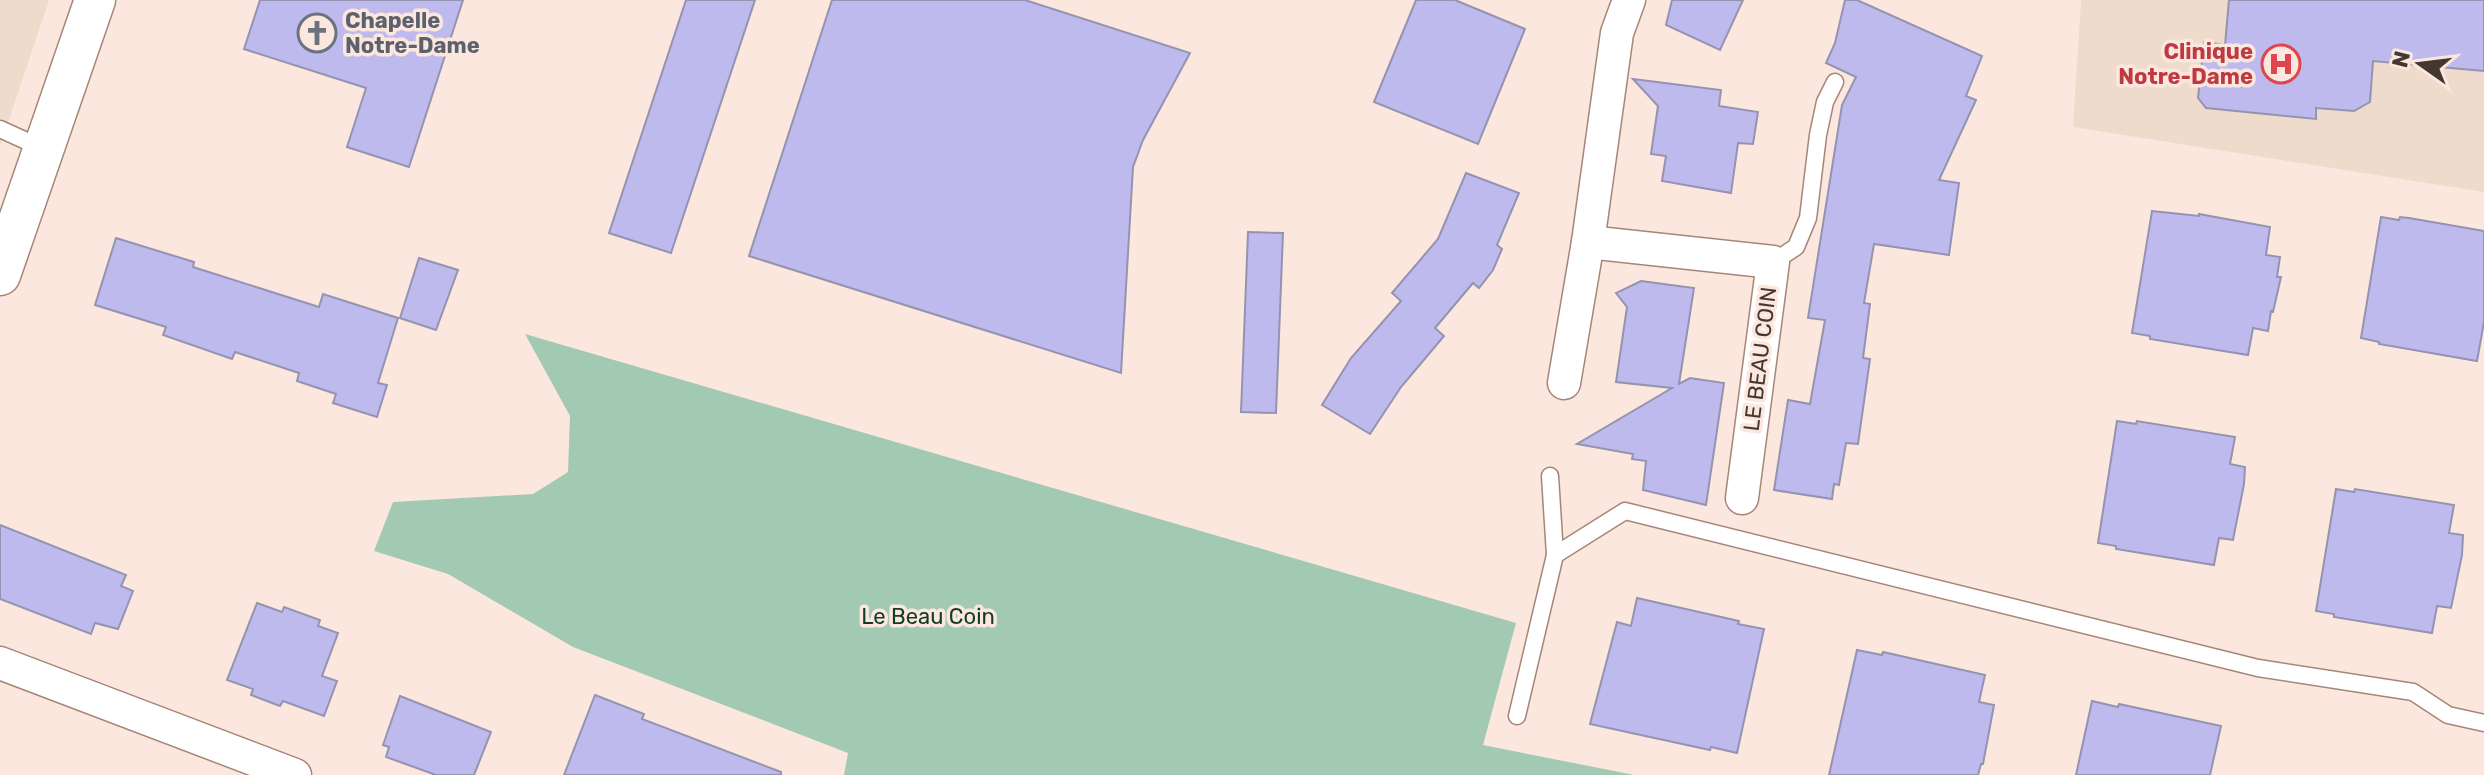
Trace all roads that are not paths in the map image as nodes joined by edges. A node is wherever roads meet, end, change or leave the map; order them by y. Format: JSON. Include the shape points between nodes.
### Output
{"nodes":[{"id":1,"x":95,"y":0,"type":"edge"},
{"id":2,"x":1629,"y":0,"type":"edge"},
{"id":3,"x":1835,"y":82,"type":"dead end"},
{"id":4,"x":0,"y":129,"type":"edge"},
{"id":5,"x":45,"y":149,"type":"junction"},
{"id":6,"x":1588,"y":242,"type":"junction"},
{"id":7,"x":1773,"y":262,"type":"junction"},
{"id":8,"x":0,"y":275,"type":"edge"},
{"id":9,"x":1564,"y":383,"type":"dead end"},
{"id":10,"x":1550,"y":476,"type":"dead end"},
{"id":11,"x":1742,"y":498,"type":"dead end"},
{"id":12,"x":1555,"y":555,"type":"junction"},
{"id":13,"x":0,"y":663,"type":"edge"},
{"id":14,"x":1517,"y":716,"type":"dead end"},
{"id":15,"x":2484,"y":723,"type":"edge"},
{"id":16,"x":295,"y":775,"type":"edge"}],
"edges":[{"from":1,"to":5,"type":"street"},
{"from":2,"to":6,"type":"street","via":[[1617,33]]},
{"from":3,"to":7,"type":"lane","via":[[1818,135],[1808,218],[1796,247]]},
{"from":4,"to":5,"type":"lane"},
{"from":5,"to":8,"type":"street"},
{"from":6,"to":7,"type":"street","name":"LE BEAU COIN"},
{"from":6,"to":9,"type":"street"},
{"from":7,"to":11,"type":"street","name":"LE BEAU COIN"},
{"from":10,"to":12,"type":"lane"},
{"from":12,"to":14,"type":"lane"},
{"from":12,"to":15,"type":"lane","via":[[1625,511],[2258,668],[2413,692],[2448,715]]},
{"from":13,"to":16,"type":"street"}]}
